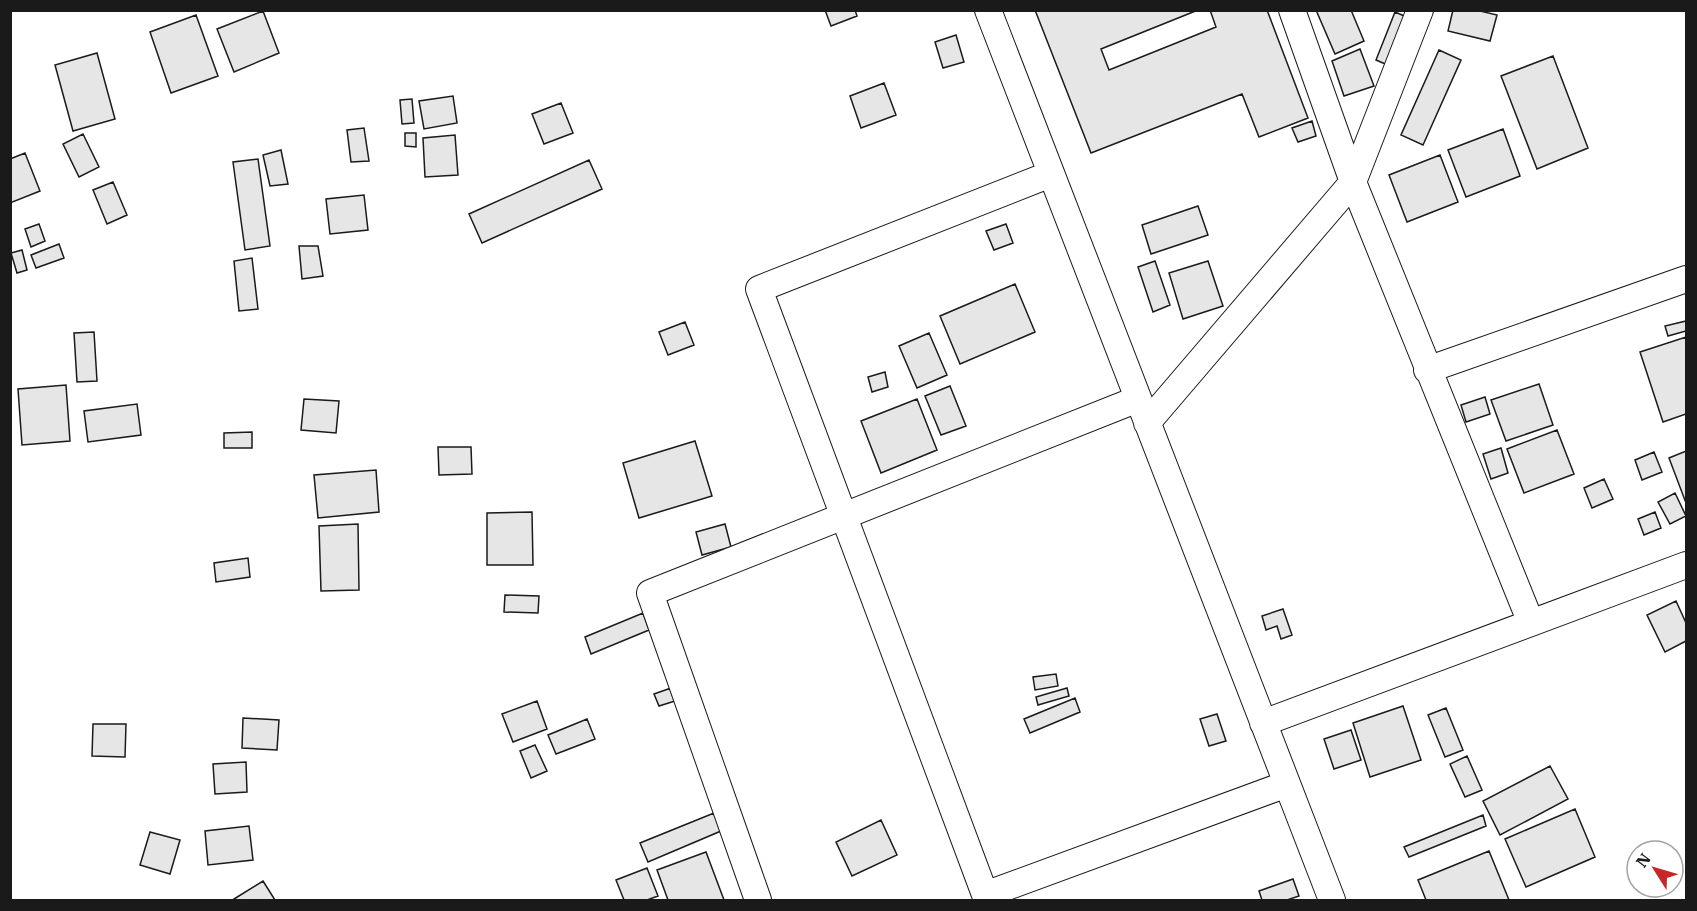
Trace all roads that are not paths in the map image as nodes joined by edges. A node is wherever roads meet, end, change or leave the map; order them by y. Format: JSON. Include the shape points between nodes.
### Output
{"nodes":[{"id":1,"x":988,"y":10,"type":"edge"},
{"id":2,"x":1292,"y":10,"type":"edge"},
{"id":3,"x":1420,"y":10,"type":"edge"},
{"id":4,"x":1051,"y":174,"type":"junction"},
{"id":5,"x":1353,"y":182,"type":"junction"},
{"id":6,"x":1686,"y":279,"type":"edge"},
{"id":7,"x":1427,"y":370,"type":"junction"},
{"id":8,"x":1138,"y":399,"type":"junction"},
{"id":9,"x":1147,"y":423,"type":"junction"},
{"id":10,"x":843,"y":516,"type":"junction"},
{"id":11,"x":1686,"y":565,"type":"edge"},
{"id":12,"x":1531,"y":623,"type":"junction"},
{"id":13,"x":1263,"y":723,"type":"junction"},
{"id":14,"x":1287,"y":784,"type":"junction"},
{"id":15,"x":986,"y":898,"type":"edge"},
{"id":16,"x":758,"y":900,"type":"edge"},
{"id":17,"x":1332,"y":900,"type":"edge"}],
"edges":[{"from":1,"to":4,"type":"street"},
{"from":2,"to":5,"type":"street"},
{"from":3,"to":5,"type":"street"},
{"from":4,"to":8,"type":"street"},
{"from":4,"to":10,"type":"street","via":[[759,289]]},
{"from":5,"to":7,"type":"street"},
{"from":5,"to":9,"type":"street"},
{"from":6,"to":7,"type":"street"},
{"from":7,"to":12,"type":"street"},
{"from":8,"to":9,"type":"street"},
{"from":8,"to":10,"type":"street"},
{"from":9,"to":13,"type":"street"},
{"from":10,"to":15,"type":"street"},
{"from":10,"to":16,"type":"street","via":[[650,593]]},
{"from":11,"to":12,"type":"street"},
{"from":12,"to":13,"type":"street"},
{"from":13,"to":14,"type":"street"},
{"from":14,"to":15,"type":"street"},
{"from":14,"to":17,"type":"street"}]}
